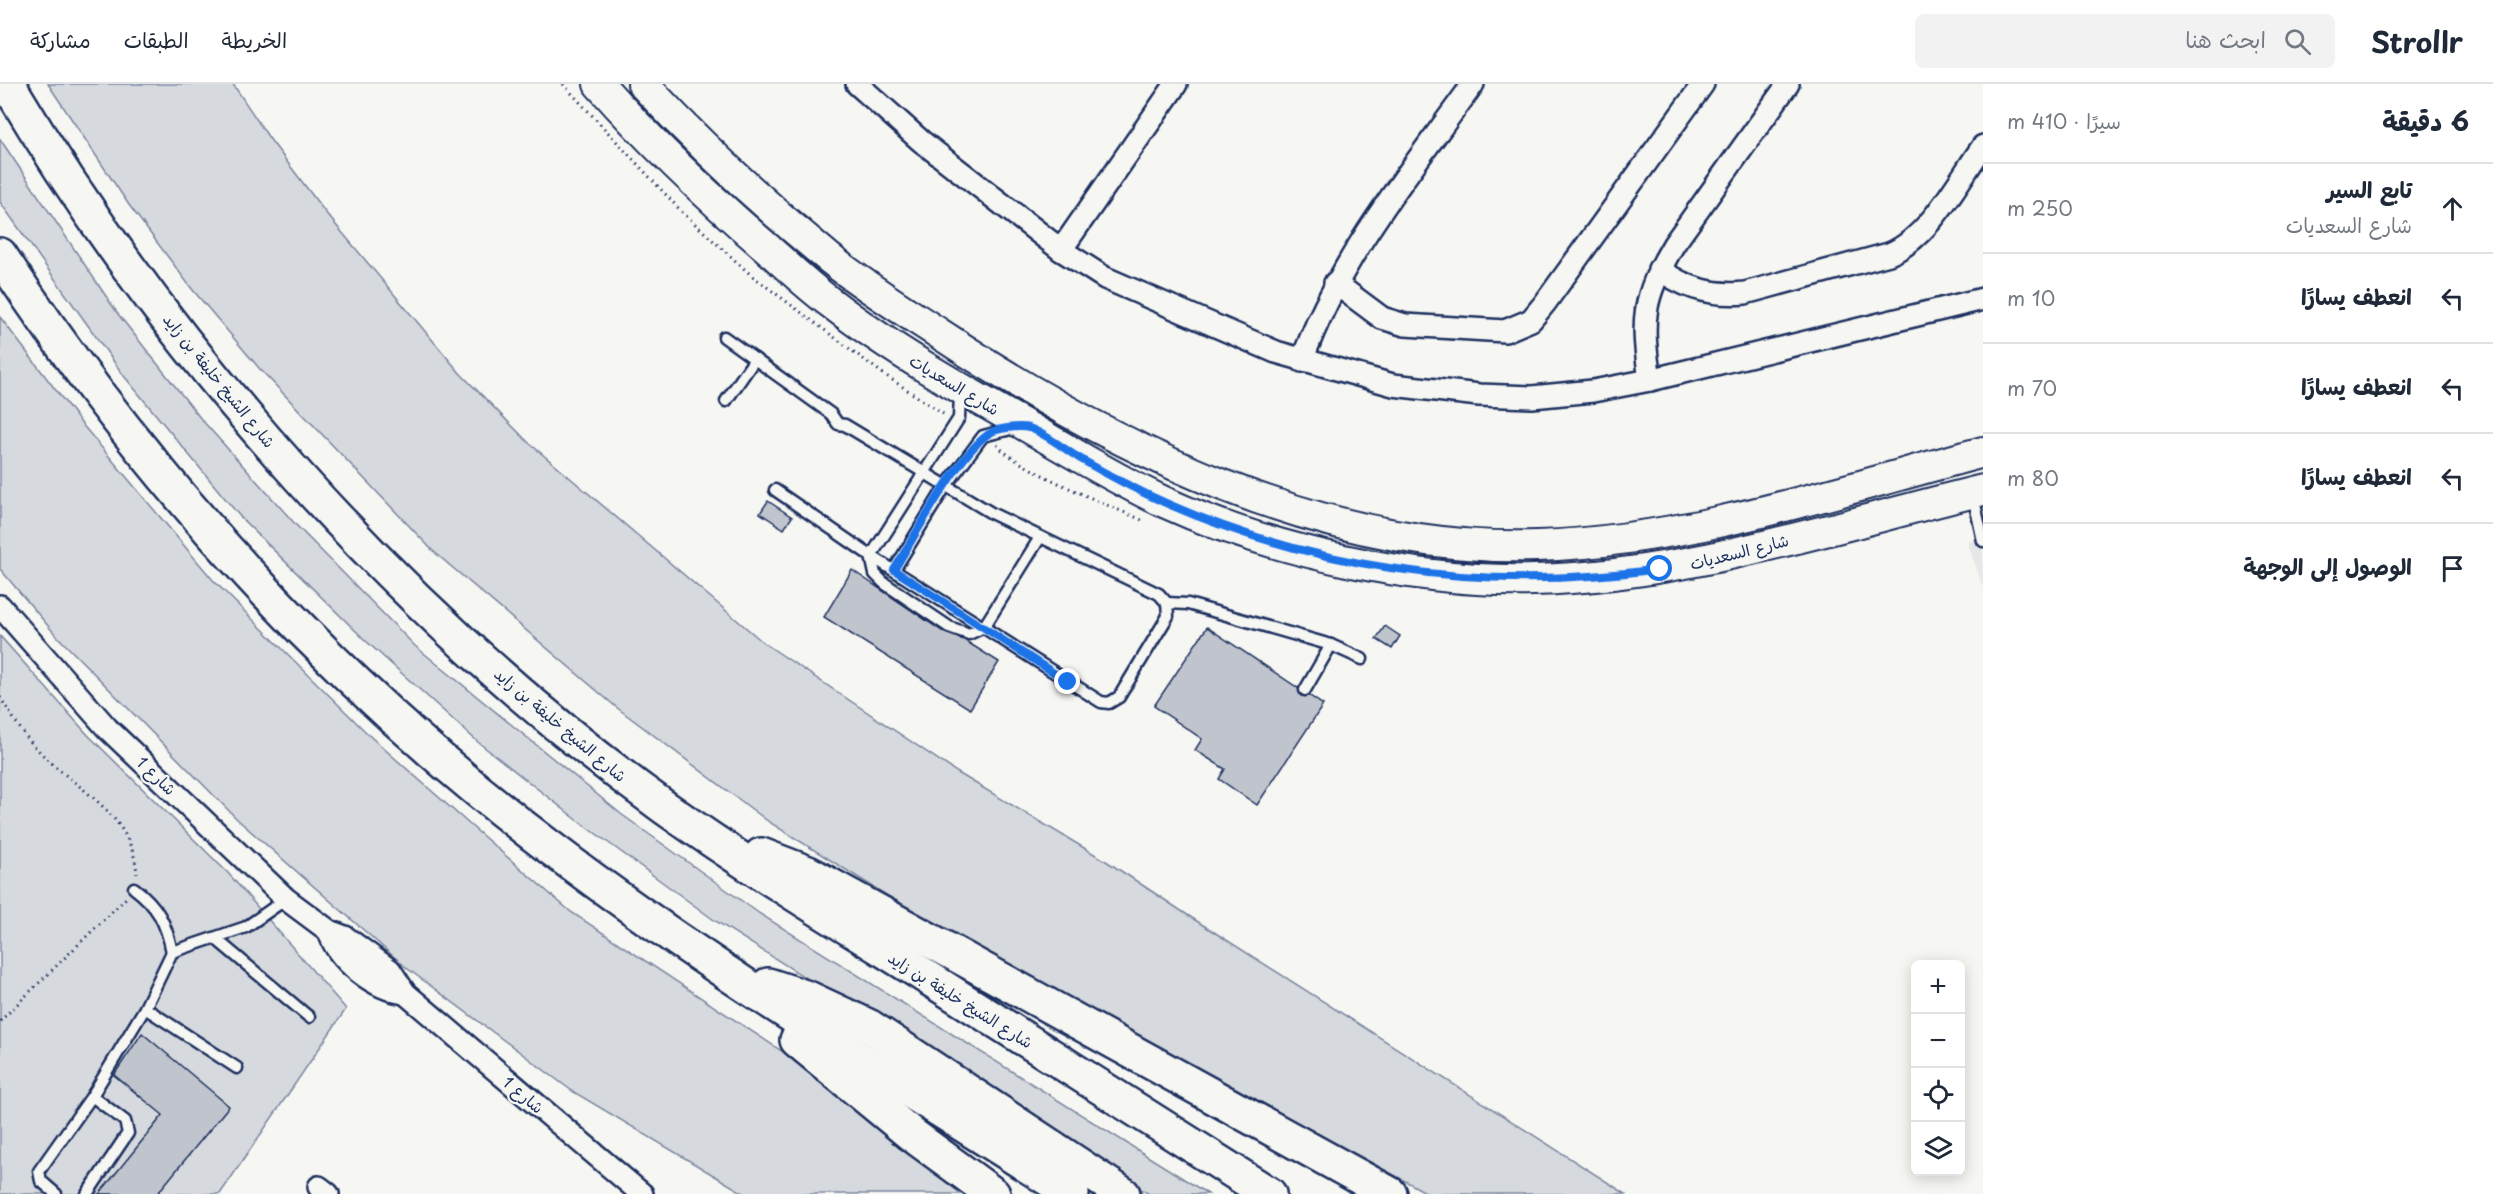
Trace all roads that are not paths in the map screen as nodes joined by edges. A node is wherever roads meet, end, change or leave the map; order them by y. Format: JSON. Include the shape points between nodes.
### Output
{"nodes":[{"id":1,"x":8,"y":84,"type":"edge"},
{"id":2,"x":599,"y":84,"type":"edge"},
{"id":3,"x":643,"y":84,"type":"edge"},
{"id":4,"x":857,"y":84,"type":"edge"},
{"id":5,"x":1176,"y":84,"type":"edge"},
{"id":6,"x":1473,"y":84,"type":"edge"},
{"id":7,"x":1703,"y":84,"type":"edge"},
{"id":8,"x":1788,"y":84,"type":"edge"},
{"id":9,"x":1983,"y":146,"type":"edge"},
{"id":10,"x":1061,"y":250,"type":"junction"},
{"id":11,"x":0,"y":255,"type":"edge"},
{"id":12,"x":1659,"y":269,"type":"junction"},
{"id":13,"x":1335,"y":283,"type":"junction"},
{"id":14,"x":1983,"y":298,"type":"edge"},
{"id":15,"x":724,"y":337,"type":"dead end"},
{"id":16,"x":755,"y":359,"type":"junction"},
{"id":17,"x":1302,"y":361,"type":"junction"},
{"id":18,"x":1650,"y":380,"type":"junction"},
{"id":19,"x":957,"y":385,"type":"junction"},
{"id":20,"x":726,"y":401,"type":"dead end"},
{"id":21,"x":1029,"y":428,"type":"junction"},
{"id":22,"x":1983,"y":452,"type":"edge"},
{"id":23,"x":922,"y":474,"type":"junction"},
{"id":24,"x":945,"y":487,"type":"junction"},
{"id":25,"x":775,"y":490,"type":"dead end"},
{"id":26,"x":1978,"y":492,"type":"edge"},
{"id":27,"x":1039,"y":539,"type":"junction"},
{"id":28,"x":1983,"y":541,"type":"edge"},
{"id":29,"x":871,"y":556,"type":"junction"},
{"id":30,"x":894,"y":570,"type":"junction"},
{"id":31,"x":1167,"y":603,"type":"junction"},
{"id":32,"x":0,"y":606,"type":"edge"},
{"id":33,"x":984,"y":627,"type":"junction"},
{"id":34,"x":1331,"y":645,"type":"junction"},
{"id":35,"x":1362,"y":659,"type":"dead end"},
{"id":36,"x":1305,"y":690,"type":"dead end"},
{"id":37,"x":722,"y":846,"type":"junction"},
{"id":38,"x":134,"y":888,"type":"road end"},
{"id":39,"x":286,"y":899,"type":"junction"},
{"id":40,"x":216,"y":939,"type":"junction"},
{"id":41,"x":172,"y":952,"type":"junction"},
{"id":42,"x":731,"y":976,"type":"junction"},
{"id":43,"x":145,"y":1008,"type":"junction"},
{"id":44,"x":309,"y":1017,"type":"dead end"},
{"id":45,"x":237,"y":1068,"type":"dead end"},
{"id":46,"x":93,"y":1096,"type":"junction"},
{"id":47,"x":56,"y":1194,"type":"edge"},
{"id":48,"x":87,"y":1194,"type":"edge"},
{"id":49,"x":642,"y":1194,"type":"edge"},
{"id":50,"x":993,"y":1194,"type":"edge"},
{"id":51,"x":1072,"y":1194,"type":"edge"},
{"id":52,"x":1123,"y":1194,"type":"edge"},
{"id":53,"x":1269,"y":1194,"type":"edge"},
{"id":54,"x":1390,"y":1194,"type":"edge"}],
"edges":[{"from":1,"to":37,"type":"highway","name":"شارع الشيخ خليفة بن زايد","via":[[103,231],[205,366],[342,522],[504,678],[609,765]]},
{"from":2,"to":19,"type":"street","name":"شارع السعديات","via":[[713,201],[830,303]]},
{"from":3,"to":22,"type":"street","name":"شارع السعديات","via":[[720,163],[831,259],[1004,376],[1172,466],[1248,494],[1368,529],[1480,544],[1533,546],[1640,537],[1750,513]]},
{"from":4,"to":10,"type":"street","via":[[921,141]]},
{"from":5,"to":10,"type":"street"},
{"from":6,"to":13,"type":"street","via":[[1367,231]]},
{"from":7,"to":13,"type":"street","via":[[1545,303],[1522,326],[1497,331],[1393,322],[1372,312]]},
{"from":8,"to":12,"type":"street"},
{"from":9,"to":12,"type":"street","via":[[1921,231],[1888,254],[1730,294],[1700,290]]},
{"from":10,"to":17,"type":"street","via":[[1152,301]]},
{"from":11,"to":42,"type":"highway","via":[[59,341],[142,448],[229,551],[317,644],[483,795],[643,916]]},
{"from":12,"to":18,"type":"street","via":[[1648,295],[1643,327]]},
{"from":13,"to":17,"type":"street"},
{"from":14,"to":18,"type":"street"},
{"from":15,"to":16,"type":"lane"},
{"from":16,"to":20,"type":"lane"},
{"from":16,"to":23,"type":"lane","via":[[831,414],[838,424]]},
{"from":17,"to":18,"type":"street","via":[[1393,385],[1479,396],[1565,394]]},
{"from":19,"to":21,"type":"street","name":"شارع السعديات"},
{"from":19,"to":23,"type":"lane","via":[[962,404],[959,418]]},
{"from":21,"to":24,"type":"lane","via":[[997,430],[983,436]]},
{"from":21,"to":26,"type":"street","name":"شارع السعديات","via":[[1168,504],[1243,532],[1362,564],[1474,579],[1541,580],[1660,569]]},
{"from":23,"to":24,"type":"lane"},
{"from":23,"to":29,"type":"lane"},
{"from":24,"to":27,"type":"lane"},
{"from":24,"to":30,"type":"lane"},
{"from":25,"to":29,"type":"lane"},
{"from":26,"to":28,"type":"lane"},
{"from":27,"to":31,"type":"lane","via":[[1155,591]]},
{"from":27,"to":33,"type":"lane"},
{"from":29,"to":30,"type":"lane"},
{"from":29,"to":33,"type":"lane","via":[[879,579],[949,627],[969,634]]},
{"from":30,"to":33,"type":"lane"},
{"from":31,"to":33,"type":"lane","via":[[1166,621],[1122,693],[1109,703],[1095,699]]},
{"from":31,"to":34,"type":"lane","via":[[1188,604]]},
{"from":32,"to":39,"type":"street","name":"شارع 1","via":[[108,728]]},
{"from":34,"to":35,"type":"lane"},
{"from":34,"to":36,"type":"lane"},
{"from":37,"to":53,"type":"highway","name":"شارع الشيخ خليفة بن زايد"},
{"from":37,"to":54,"type":"highway","via":[[760,854],[808,873]]},
{"from":38,"to":41,"type":"lane","via":[[161,913]]},
{"from":39,"to":40,"type":"lane","via":[[246,927]]},
{"from":39,"to":49,"type":"street","name":"شارع 1","via":[[390,970],[405,993]]},
{"from":40,"to":41,"type":"lane"},
{"from":40,"to":44,"type":"lane"},
{"from":41,"to":43,"type":"lane"},
{"from":42,"to":50,"type":"highway","via":[[801,1044],[911,1134]]},
{"from":42,"to":51,"type":"highway"},
{"from":42,"to":52,"type":"highway","via":[[808,998],[870,1027]]},
{"from":43,"to":45,"type":"lane"},
{"from":43,"to":46,"type":"lane"},
{"from":46,"to":47,"type":"lane","via":[[39,1171],[40,1181]]},
{"from":46,"to":48,"type":"lane","via":[[125,1121],[128,1133]]}]}
